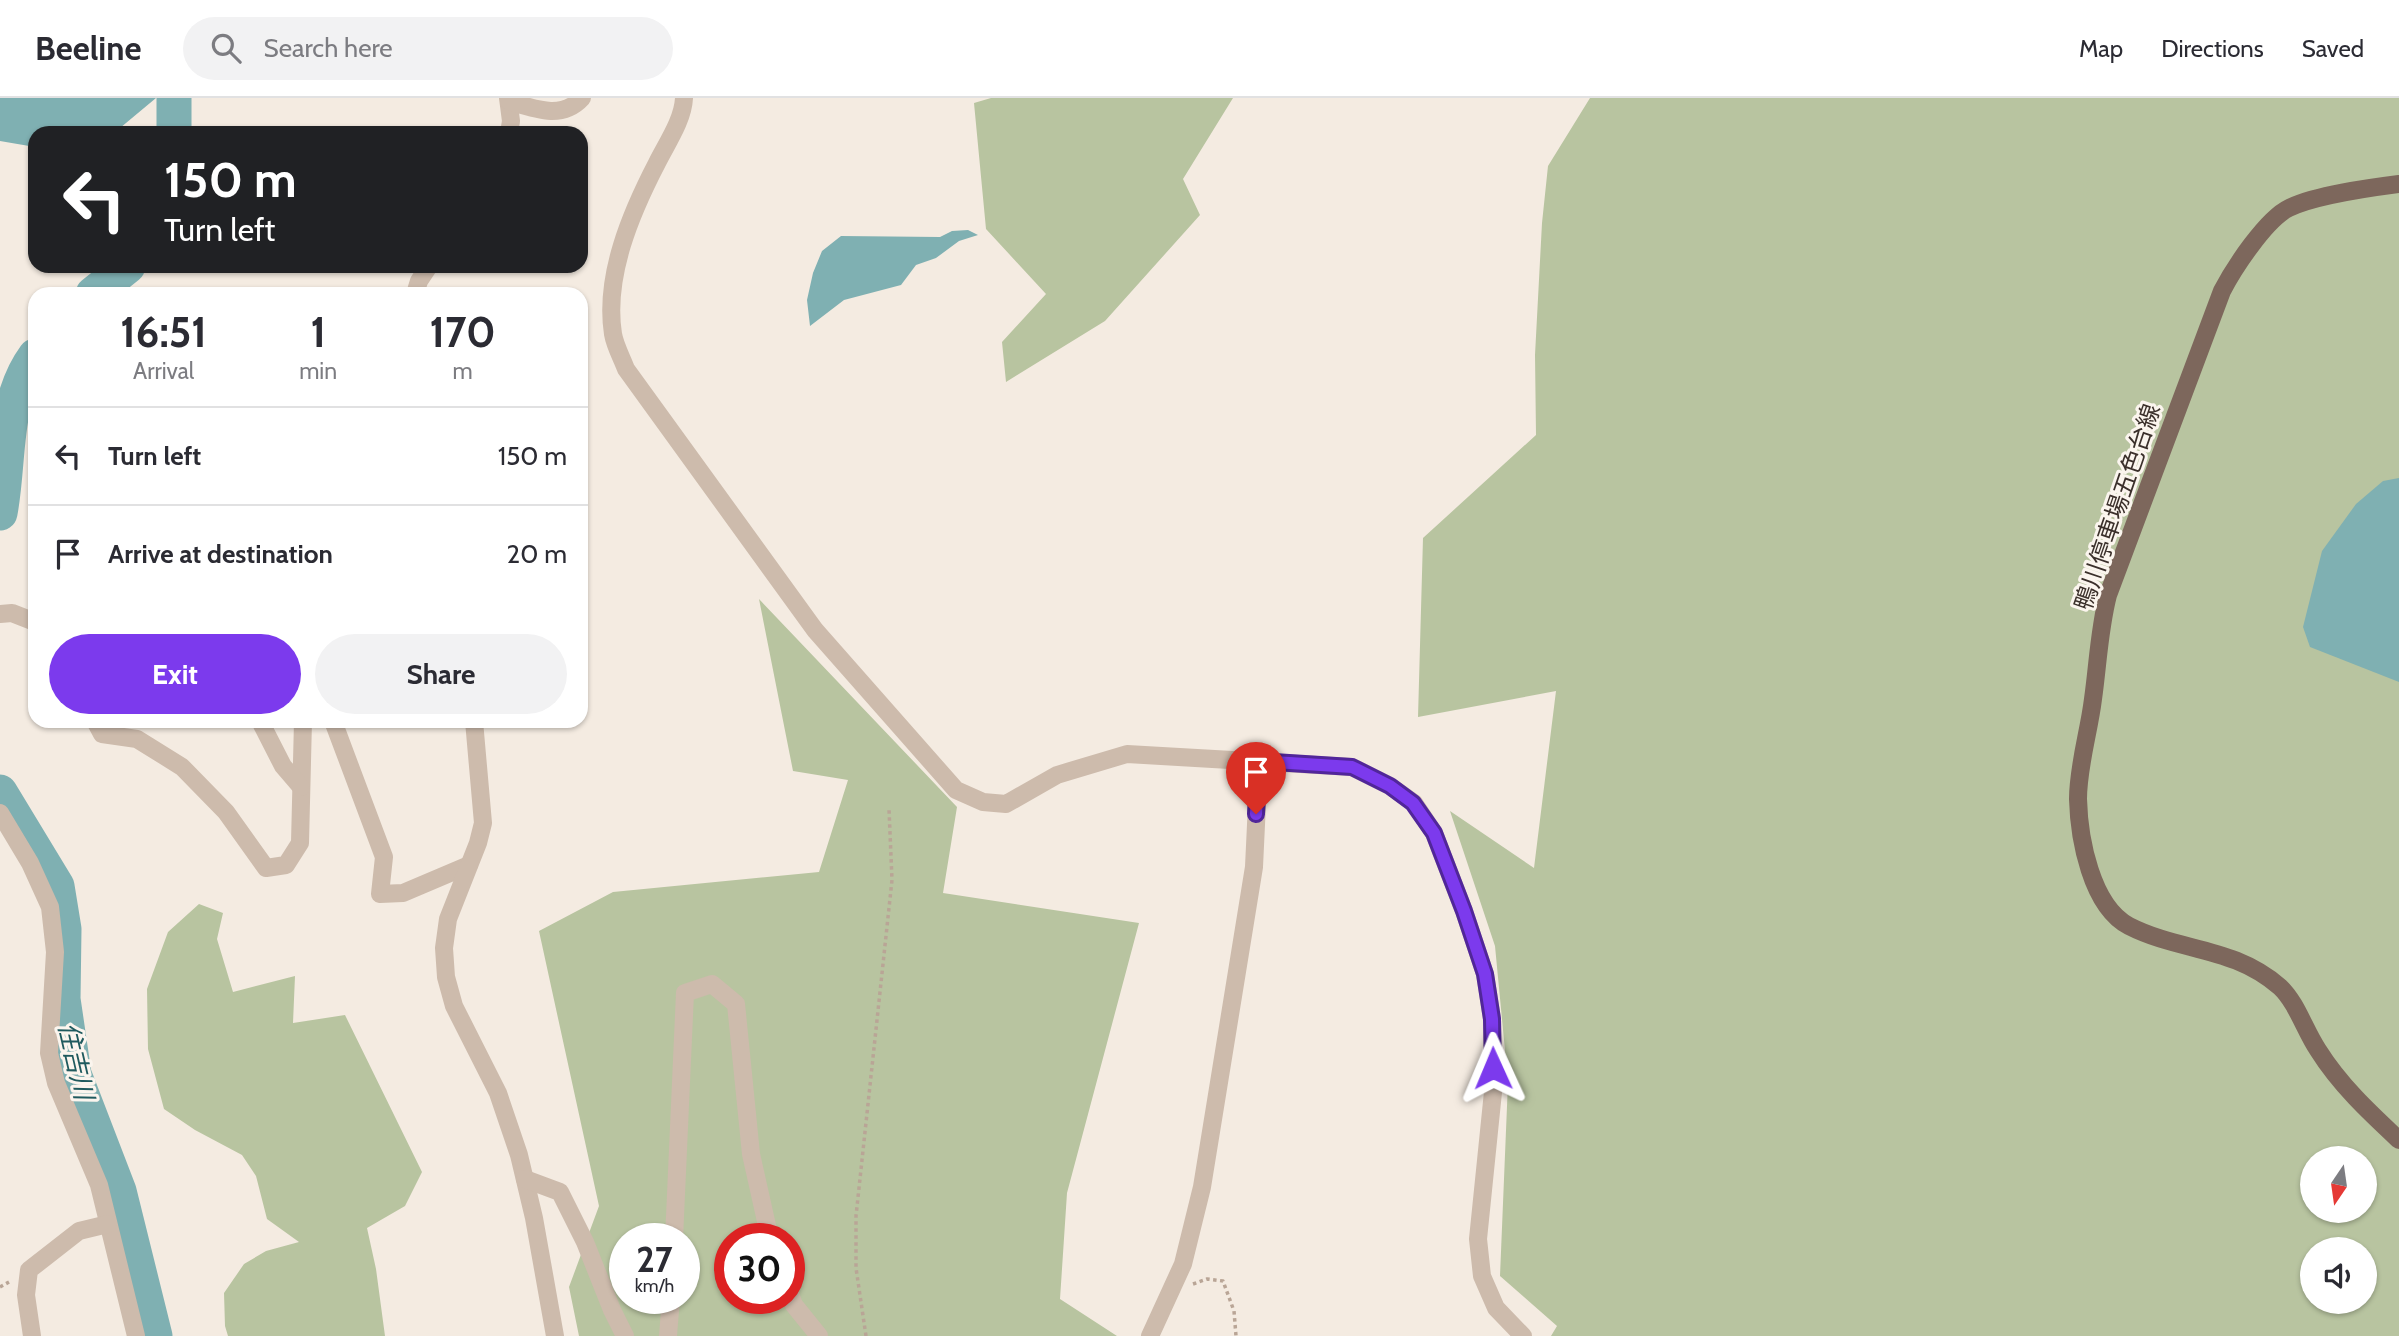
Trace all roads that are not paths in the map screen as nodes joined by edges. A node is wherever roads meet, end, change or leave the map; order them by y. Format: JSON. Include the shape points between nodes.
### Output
{"nodes":[{"id":1,"x":582,"y":98,"type":"edge"},
{"id":2,"x":684,"y":98,"type":"edge"},
{"id":3,"x":509,"y":100,"type":"edge"},
{"id":4,"x":510,"y":126,"type":"edge"},
{"id":5,"x":2399,"y":184,"type":"edge"},
{"id":6,"x":0,"y":614,"type":"edge"},
{"id":7,"x":28,"y":619,"type":"edge"},
{"id":8,"x":99,"y":728,"type":"edge"},
{"id":9,"x":263,"y":728,"type":"edge"},
{"id":10,"x":303,"y":728,"type":"edge"},
{"id":11,"x":335,"y":728,"type":"edge"},
{"id":12,"x":475,"y":728,"type":"edge"},
{"id":13,"x":1259,"y":761,"type":"junction"},
{"id":14,"x":301,"y":787,"type":"junction"},
{"id":15,"x":0,"y":813,"type":"edge"},
{"id":16,"x":469,"y":865,"type":"junction"},
{"id":17,"x":2399,"y":1140,"type":"edge"},
{"id":18,"x":525,"y":1179,"type":"junction"},
{"id":19,"x":675,"y":1223,"type":"edge"},
{"id":20,"x":766,"y":1223,"type":"edge"},
{"id":21,"x":108,"y":1224,"type":"junction"},
{"id":22,"x":670,"y":1314,"type":"edge"},
{"id":23,"x":801,"y":1314,"type":"edge"},
{"id":24,"x":32,"y":1336,"type":"edge"},
{"id":25,"x":136,"y":1336,"type":"edge"},
{"id":26,"x":555,"y":1336,"type":"edge"},
{"id":27,"x":625,"y":1336,"type":"edge"},
{"id":28,"x":668,"y":1336,"type":"edge"},
{"id":29,"x":819,"y":1336,"type":"edge"},
{"id":30,"x":1150,"y":1336,"type":"edge"},
{"id":31,"x":1523,"y":1336,"type":"edge"}],
"edges":[{"from":1,"to":3,"type":"street","via":[[560,113]]},
{"from":2,"to":13,"type":"street","via":[[622,247],[611,303],[613,337],[626,369],[824,640],[956,790],[983,802],[1006,804],[1057,775],[1127,754]]},
{"from":3,"to":4,"type":"street"},
{"from":5,"to":17,"type":"main road","name":"鴨川停車場五色台線","via":[[2288,208],[2232,272],[2108,595],[2078,799],[2090,876],[2104,905],[2126,925],[2216,952],[2266,976],[2282,989],[2338,1080]]},
{"from":6,"to":7,"type":"street"},
{"from":8,"to":14,"type":"street","via":[[102,734],[137,739],[182,767],[226,812],[267,868],[286,865],[300,844]]},
{"from":9,"to":14,"type":"street","via":[[282,766]]},
{"from":10,"to":14,"type":"street"},
{"from":11,"to":16,"type":"street","via":[[384,857],[380,894],[403,893]]},
{"from":12,"to":16,"type":"street","via":[[483,823]]},
{"from":13,"to":30,"type":"street","via":[[1254,867],[1202,1187],[1183,1264]]},
{"from":13,"to":31,"type":"street","via":[[1352,767],[1413,803],[1434,833],[1485,974],[1492,1019],[1493,1092],[1478,1239],[1482,1276],[1496,1308]]},
{"from":15,"to":21,"type":"street","via":[[50,907],[55,952],[49,1053],[56,1083],[99,1185]]},
{"from":16,"to":18,"type":"street","via":[[448,919],[446,977],[454,1006],[498,1093]]},
{"from":18,"to":26,"type":"street"},
{"from":18,"to":27,"type":"street","via":[[560,1192]]},
{"from":19,"to":20,"type":"street","via":[[685,993],[712,984],[736,1004],[751,1154]]},
{"from":21,"to":24,"type":"street","via":[[79,1231],[29,1270],[26,1295]]},
{"from":21,"to":25,"type":"street"},
{"from":22,"to":28,"type":"street"},
{"from":23,"to":29,"type":"street"}]}
